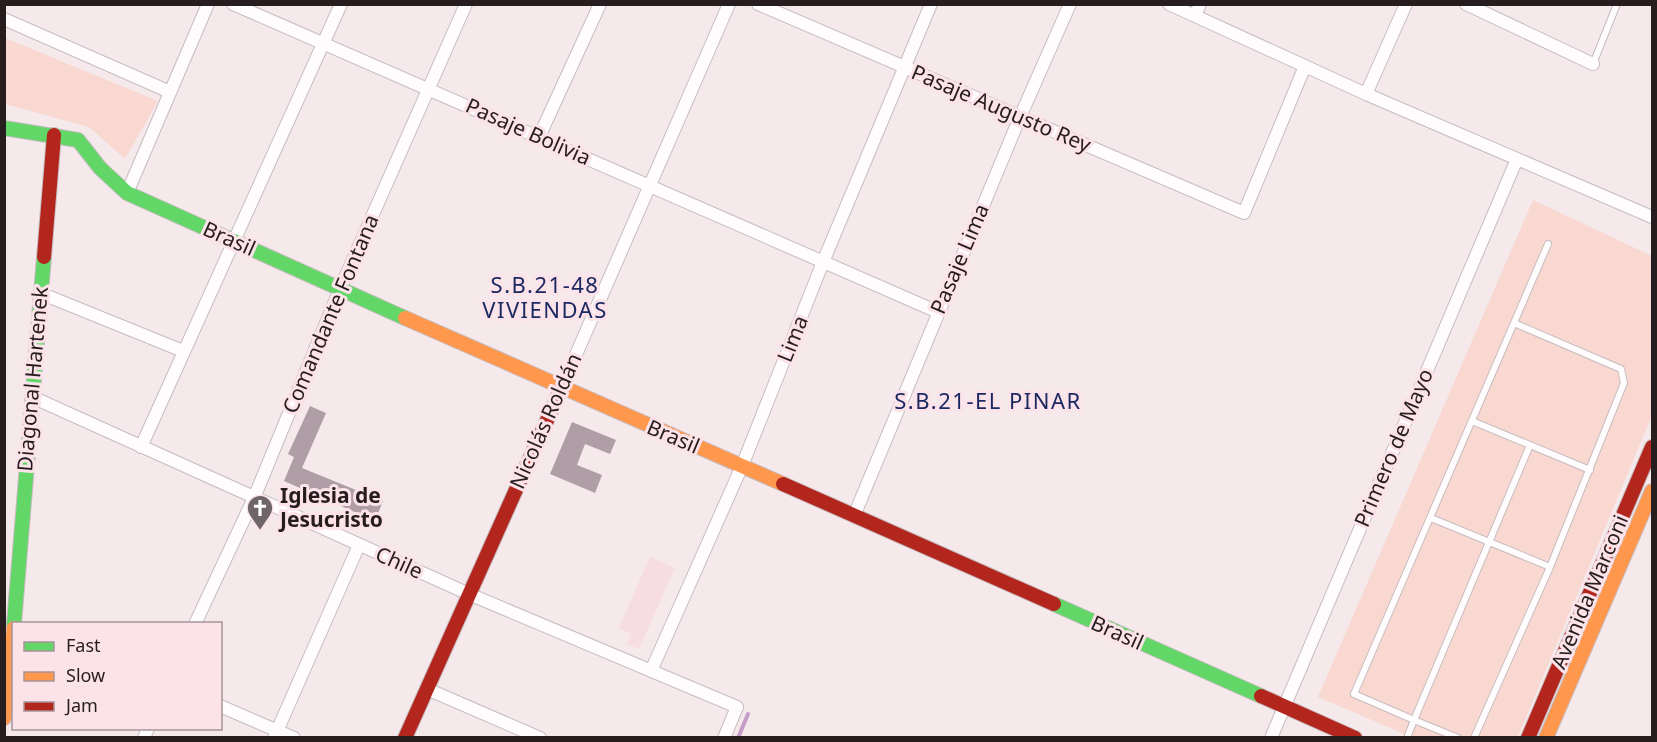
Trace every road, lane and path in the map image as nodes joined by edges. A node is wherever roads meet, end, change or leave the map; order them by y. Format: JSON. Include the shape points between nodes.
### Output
{"nodes":[{"id":1,"x":208,"y":4,"type":"edge"},
{"id":2,"x":233,"y":4,"type":"edge"},
{"id":3,"x":341,"y":4,"type":"edge"},
{"id":4,"x":466,"y":4,"type":"edge"},
{"id":5,"x":600,"y":4,"type":"edge"},
{"id":6,"x":729,"y":4,"type":"edge"},
{"id":7,"x":758,"y":4,"type":"edge"},
{"id":8,"x":931,"y":4,"type":"edge"},
{"id":9,"x":1070,"y":4,"type":"edge"},
{"id":10,"x":1169,"y":4,"type":"edge"},
{"id":11,"x":1406,"y":4,"type":"edge"},
{"id":12,"x":1466,"y":4,"type":"edge"},
{"id":13,"x":1617,"y":4,"type":"edge"},
{"id":14,"x":1198,"y":10,"type":"edge"},
{"id":15,"x":4,"y":19,"type":"edge"},
{"id":16,"x":323,"y":44,"type":"junction"},
{"id":17,"x":1593,"y":64,"type":"joint"},
{"id":18,"x":1305,"y":66,"type":"junction"},
{"id":19,"x":905,"y":68,"type":"junction"},
{"id":20,"x":429,"y":88,"type":"junction"},
{"id":21,"x":170,"y":92,"type":"junction"},
{"id":22,"x":1366,"y":94,"type":"junction"},
{"id":23,"x":1020,"y":117,"type":"junction"},
{"id":24,"x":4,"y":128,"type":"edge"},
{"id":25,"x":54,"y":135,"type":"junction"},
{"id":26,"x":539,"y":137,"type":"junction"},
{"id":27,"x":1517,"y":159,"type":"junction"},
{"id":28,"x":649,"y":186,"type":"junction"},
{"id":29,"x":127,"y":193,"type":"junction"},
{"id":30,"x":1653,"y":217,"type":"edge"},
{"id":31,"x":233,"y":241,"type":"junction"},
{"id":32,"x":1548,"y":244,"type":"dead end"},
{"id":33,"x":823,"y":262,"type":"junction"},
{"id":34,"x":340,"y":289,"type":"junction"},
{"id":35,"x":40,"y":293,"type":"junction"},
{"id":36,"x":938,"y":312,"type":"junction"},
{"id":37,"x":1514,"y":323,"type":"junction"},
{"id":38,"x":183,"y":351,"type":"junction"},
{"id":39,"x":561,"y":389,"type":"junction"},
{"id":40,"x":32,"y":397,"type":"junction"},
{"id":41,"x":1472,"y":421,"type":"junction"},
{"id":42,"x":1530,"y":445,"type":"junction"},
{"id":43,"x":141,"y":447,"type":"junction"},
{"id":44,"x":1653,"y":447,"type":"edge"},
{"id":45,"x":742,"y":466,"type":"junction"},
{"id":46,"x":1590,"y":470,"type":"junction"},
{"id":47,"x":1653,"y":491,"type":"edge"},
{"id":48,"x":254,"y":498,"type":"junction"},
{"id":49,"x":854,"y":516,"type":"junction"},
{"id":50,"x":1431,"y":518,"type":"junction"},
{"id":51,"x":1490,"y":542,"type":"junction"},
{"id":52,"x":359,"y":545,"type":"junction"},
{"id":53,"x":1550,"y":567,"type":"junction"},
{"id":54,"x":469,"y":594,"type":"junction"},
{"id":55,"x":14,"y":622,"type":"edge"},
{"id":56,"x":196,"y":622,"type":"edge"},
{"id":57,"x":12,"y":646,"type":"edge"},
{"id":58,"x":651,"y":671,"type":"junction"},
{"id":59,"x":427,"y":689,"type":"junction"},
{"id":60,"x":222,"y":707,"type":"edge"},
{"id":61,"x":1284,"y":708,"type":"junction"},
{"id":62,"x":4,"y":718,"type":"edge"},
{"id":63,"x":1414,"y":720,"type":"junction"},
{"id":64,"x":275,"y":734,"type":"edge"},
{"id":65,"x":294,"y":738,"type":"edge"},
{"id":66,"x":405,"y":738,"type":"edge"},
{"id":67,"x":540,"y":738,"type":"edge"},
{"id":68,"x":724,"y":738,"type":"edge"},
{"id":69,"x":1271,"y":738,"type":"edge"},
{"id":70,"x":1354,"y":738,"type":"edge"},
{"id":71,"x":1407,"y":738,"type":"edge"},
{"id":72,"x":1458,"y":738,"type":"edge"},
{"id":73,"x":1474,"y":738,"type":"edge"},
{"id":74,"x":1528,"y":738,"type":"edge"},
{"id":75,"x":1546,"y":738,"type":"edge"}],
"edges":[{"from":1,"to":21,"type":"street"},
{"from":2,"to":16,"type":"street","name":"Pasaje Bolivia"},
{"from":3,"to":16,"type":"street"},
{"from":4,"to":20,"type":"street","name":"Comandante Fontana"},
{"from":5,"to":26,"type":"street"},
{"from":6,"to":28,"type":"street","name":"Nicolás Roldán"},
{"from":7,"to":19,"type":"street","name":"Pasaje Augusto Rey"},
{"from":8,"to":19,"type":"street","name":"Lima"},
{"from":9,"to":23,"type":"street","name":"Pasaje Lima"},
{"from":10,"to":14,"type":"street"},
{"from":11,"to":22,"type":"street"},
{"from":12,"to":17,"type":"street"},
{"from":13,"to":17,"type":"lane"},
{"from":14,"to":18,"type":"street"},
{"from":15,"to":21,"type":"street"},
{"from":16,"to":20,"type":"street","name":"Pasaje Bolivia"},
{"from":16,"to":31,"type":"street"},
{"from":18,"to":22,"type":"street"},
{"from":18,"to":23,"type":"street","name":"Pasaje Augusto Rey","via":[[1244,213]]},
{"from":19,"to":23,"type":"street","name":"Pasaje Augusto Rey"},
{"from":19,"to":33,"type":"street","name":"Lima"},
{"from":20,"to":26,"type":"street","name":"Pasaje Bolivia"},
{"from":20,"to":34,"type":"street","name":"Comandante Fontana"},
{"from":21,"to":29,"type":"street"},
{"from":22,"to":27,"type":"street"},
{"from":23,"to":36,"type":"street","name":"Pasaje Lima"},
{"from":24,"to":25,"type":"street","name":"Brasil"},
{"from":25,"to":29,"type":"street","name":"Brasil","via":[[78,140]]},
{"from":25,"to":35,"type":"street","name":"Diagonal Hartenek"},
{"from":26,"to":28,"type":"street","name":"Pasaje Bolivia"},
{"from":27,"to":30,"type":"street"},
{"from":27,"to":61,"type":"street","name":"Primero de Mayo"},
{"from":28,"to":33,"type":"street","name":"Pasaje Bolivia"},
{"from":28,"to":39,"type":"street","name":"Nicolás Roldán"},
{"from":29,"to":31,"type":"street","name":"Brasil"},
{"from":31,"to":34,"type":"street","name":"Brasil"},
{"from":31,"to":38,"type":"street"},
{"from":32,"to":37,"type":"lane"},
{"from":33,"to":36,"type":"street","name":"Pasaje Bolivia"},
{"from":33,"to":45,"type":"street","name":"Lima"},
{"from":34,"to":39,"type":"street","name":"Brasil"},
{"from":34,"to":48,"type":"street","name":"Comandante Fontana"},
{"from":35,"to":38,"type":"street"},
{"from":35,"to":40,"type":"street","name":"Diagonal Hartenek"},
{"from":36,"to":49,"type":"street","name":"Pasaje Lima"},
{"from":37,"to":41,"type":"lane"},
{"from":37,"to":46,"type":"lane","via":[[1622,369],[1624,383]]},
{"from":38,"to":43,"type":"street"},
{"from":39,"to":45,"type":"street","name":"Brasil"},
{"from":39,"to":54,"type":"street","name":"Nicolás Roldán"},
{"from":40,"to":43,"type":"street","name":"Chile"},
{"from":40,"to":55,"type":"street","name":"Diagonal Hartenek"},
{"from":41,"to":42,"type":"lane"},
{"from":41,"to":50,"type":"lane"},
{"from":42,"to":46,"type":"lane"},
{"from":42,"to":51,"type":"lane"},
{"from":43,"to":48,"type":"street","name":"Chile"},
{"from":44,"to":74,"type":"street","name":"Avenida Marconi"},
{"from":45,"to":49,"type":"street","name":"Brasil"},
{"from":45,"to":58,"type":"street","name":"Lima"},
{"from":46,"to":53,"type":"lane"},
{"from":47,"to":75,"type":"street","name":"Avenida Marconi"},
{"from":48,"to":52,"type":"street","name":"Chile"},
{"from":48,"to":56,"type":"street","name":"Comandante Fontana"},
{"from":49,"to":61,"type":"street","name":"Brasil"},
{"from":50,"to":51,"type":"lane"},
{"from":50,"to":63,"type":"lane","via":[[1354,694]]},
{"from":51,"to":53,"type":"lane"},
{"from":51,"to":63,"type":"lane"},
{"from":52,"to":54,"type":"street","name":"Chile"},
{"from":52,"to":64,"type":"street"},
{"from":53,"to":73,"type":"lane"},
{"from":54,"to":58,"type":"street","name":"Chile"},
{"from":54,"to":59,"type":"street","name":"Nicolás Roldán"},
{"from":57,"to":62,"type":"street"},
{"from":58,"to":68,"type":"street","name":"Chile","via":[[737,707]]},
{"from":59,"to":66,"type":"street","name":"Nicolás Roldán"},
{"from":59,"to":67,"type":"street"},
{"from":60,"to":64,"type":"street"},
{"from":61,"to":69,"type":"street","name":"Primero de Mayo"},
{"from":61,"to":70,"type":"street","name":"Brasil"},
{"from":63,"to":71,"type":"lane"},
{"from":63,"to":72,"type":"lane"},
{"from":64,"to":65,"type":"street"}]}
